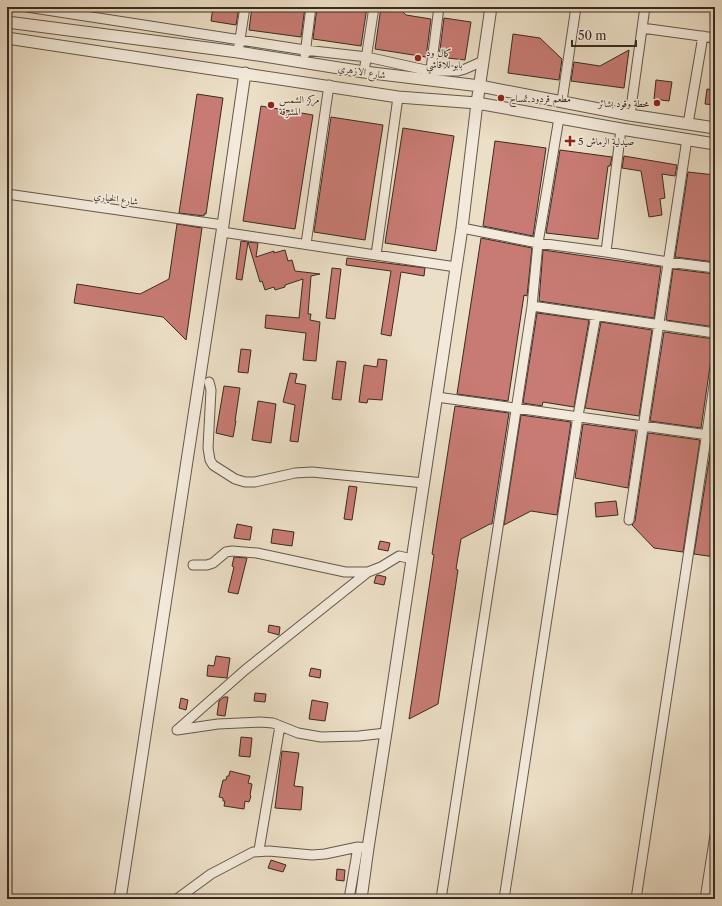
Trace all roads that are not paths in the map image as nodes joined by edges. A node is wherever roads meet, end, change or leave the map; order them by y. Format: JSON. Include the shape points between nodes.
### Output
{"nodes":[{"id":1,"x":27,"y":7,"type":"edge"},
{"id":2,"x":245,"y":7,"type":"edge"},
{"id":3,"x":311,"y":7,"type":"edge"},
{"id":4,"x":374,"y":7,"type":"edge"},
{"id":5,"x":439,"y":7,"type":"edge"},
{"id":6,"x":491,"y":7,"type":"edge"},
{"id":7,"x":576,"y":7,"type":"edge"},
{"id":8,"x":644,"y":7,"type":"edge"},
{"id":9,"x":7,"y":22,"type":"edge"},
{"id":10,"x":642,"y":28,"type":"junction"},
{"id":11,"x":703,"y":36,"type":"junction"},
{"id":12,"x":7,"y":38,"type":"edge"},
{"id":13,"x":715,"y":38,"type":"edge"},
{"id":14,"x":240,"y":39,"type":"junction"},
{"id":15,"x":305,"y":50,"type":"junction"},
{"id":16,"x":238,"y":52,"type":"junction"},
{"id":17,"x":367,"y":57,"type":"junction"},
{"id":18,"x":483,"y":61,"type":"junction"},
{"id":19,"x":304,"y":62,"type":"junction"},
{"id":20,"x":364,"y":72,"type":"junction"},
{"id":21,"x":245,"y":73,"type":"junction"},
{"id":22,"x":430,"y":76,"type":"junction"},
{"id":23,"x":329,"y":86,"type":"junction"},
{"id":24,"x":480,"y":86,"type":"junction"},
{"id":25,"x":398,"y":97,"type":"junction"},
{"id":26,"x":562,"y":101,"type":"junction"},
{"id":27,"x":477,"y":104,"type":"junction"},
{"id":28,"x":630,"y":115,"type":"junction"},
{"id":29,"x":559,"y":118,"type":"junction"},
{"id":30,"x":688,"y":124,"type":"junction"},
{"id":31,"x":715,"y":128,"type":"edge"},
{"id":32,"x":621,"y":129,"type":"junction"},
{"id":33,"x":687,"y":139,"type":"junction"},
{"id":34,"x":715,"y":144,"type":"edge"},
{"id":35,"x":7,"y":194,"type":"edge"},
{"id":36,"x":222,"y":228,"type":"junction"},
{"id":37,"x":462,"y":228,"type":"junction"},
{"id":38,"x":538,"y":242,"type":"junction"},
{"id":39,"x":306,"y":244,"type":"junction"},
{"id":40,"x":606,"y":252,"type":"junction"},
{"id":41,"x":376,"y":255,"type":"junction"},
{"id":42,"x":668,"y":262,"type":"junction"},
{"id":43,"x":456,"y":267,"type":"junction"},
{"id":44,"x":715,"y":268,"type":"edge"},
{"id":45,"x":532,"y":306,"type":"junction"},
{"id":46,"x":596,"y":315,"type":"junction"},
{"id":47,"x":658,"y":324,"type":"junction"},
{"id":48,"x":715,"y":333,"type":"edge"},
{"id":49,"x":715,"y":379,"type":"edge"},
{"id":50,"x":209,"y":382,"type":"dead end"},
{"id":51,"x":437,"y":396,"type":"junction"},
{"id":52,"x":516,"y":408,"type":"junction"},
{"id":53,"x":578,"y":416,"type":"junction"},
{"id":54,"x":643,"y":426,"type":"junction"},
{"id":55,"x":711,"y":436,"type":"edge"},
{"id":56,"x":424,"y":483,"type":"junction"},
{"id":57,"x":629,"y":520,"type":"dead end"},
{"id":58,"x":412,"y":559,"type":"junction"},
{"id":59,"x":192,"y":565,"type":"dead end"},
{"id":60,"x":368,"y":572,"type":"junction"},
{"id":61,"x":280,"y":726,"type":"junction"},
{"id":62,"x":386,"y":732,"type":"junction"},
{"id":63,"x":715,"y":835,"type":"edge"},
{"id":64,"x":363,"y":848,"type":"junction"},
{"id":65,"x":259,"y":850,"type":"junction"},
{"id":66,"x":120,"y":899,"type":"edge"},
{"id":67,"x":177,"y":899,"type":"edge"},
{"id":68,"x":349,"y":899,"type":"edge"},
{"id":69,"x":361,"y":899,"type":"edge"},
{"id":70,"x":441,"y":899,"type":"edge"},
{"id":71,"x":504,"y":899,"type":"edge"},
{"id":72,"x":636,"y":899,"type":"edge"},
{"id":73,"x":705,"y":899,"type":"edge"}],
"edges":[{"from":1,"to":14,"type":"street"},
{"from":2,"to":14,"type":"street"},
{"from":3,"to":15,"type":"street"},
{"from":4,"to":17,"type":"street"},
{"from":5,"to":22,"type":"street"},
{"from":6,"to":18,"type":"street"},
{"from":7,"to":26,"type":"street"},
{"from":8,"to":10,"type":"street"},
{"from":9,"to":16,"type":"street","name":"شارع الازهري"},
{"from":10,"to":11,"type":"street"},
{"from":10,"to":28,"type":"street"},
{"from":11,"to":13,"type":"street"},
{"from":11,"to":30,"type":"street"},
{"from":12,"to":21,"type":"street","name":"شارع الازهري"},
{"from":14,"to":15,"type":"street"},
{"from":14,"to":16,"type":"street"},
{"from":15,"to":17,"type":"street"},
{"from":15,"to":19,"type":"street"},
{"from":16,"to":19,"type":"street","name":"شارع الازهري"},
{"from":17,"to":20,"type":"street"},
{"from":17,"to":22,"type":"street"},
{"from":18,"to":22,"type":"street","via":[[458,71]]},
{"from":18,"to":24,"type":"street"},
{"from":19,"to":20,"type":"street","name":"شارع الازهري"},
{"from":20,"to":22,"type":"street","name":"شارع الازهري"},
{"from":21,"to":23,"type":"street","name":"شارع الازهري"},
{"from":21,"to":36,"type":"street"},
{"from":22,"to":24,"type":"street","name":"شارع الازهري"},
{"from":23,"to":25,"type":"street","name":"شارع الازهري"},
{"from":23,"to":39,"type":"street"},
{"from":24,"to":26,"type":"street","name":"شارع الازهري"},
{"from":24,"to":27,"type":"street"},
{"from":25,"to":27,"type":"street","name":"شارع الازهري"},
{"from":25,"to":41,"type":"street"},
{"from":26,"to":28,"type":"street","name":"شارع الازهري"},
{"from":27,"to":29,"type":"street","name":"شارع الازهري"},
{"from":27,"to":37,"type":"street"},
{"from":28,"to":30,"type":"street","name":"شارع الازهري"},
{"from":29,"to":32,"type":"street","name":"شارع الازهري"},
{"from":29,"to":38,"type":"street"},
{"from":30,"to":31,"type":"street","name":"شارع الازهري"},
{"from":32,"to":33,"type":"street","name":"شارع الازهري"},
{"from":32,"to":40,"type":"street"},
{"from":33,"to":34,"type":"street","name":"شارع الازهري"},
{"from":33,"to":42,"type":"street"},
{"from":35,"to":36,"type":"street","name":"شارع الخياري"},
{"from":36,"to":39,"type":"street","name":"شارع الخياري"},
{"from":36,"to":66,"type":"street"},
{"from":37,"to":38,"type":"street"},
{"from":37,"to":43,"type":"street"},
{"from":38,"to":40,"type":"street"},
{"from":38,"to":45,"type":"street"},
{"from":39,"to":41,"type":"street","name":"شارع الخياري"},
{"from":40,"to":42,"type":"street"},
{"from":41,"to":43,"type":"street","name":"شارع الخياري"},
{"from":42,"to":44,"type":"street"},
{"from":42,"to":47,"type":"street"},
{"from":43,"to":51,"type":"street"},
{"from":45,"to":46,"type":"street"},
{"from":45,"to":52,"type":"street"},
{"from":46,"to":47,"type":"street"},
{"from":46,"to":53,"type":"street"},
{"from":47,"to":48,"type":"street"},
{"from":47,"to":54,"type":"street"},
{"from":49,"to":55,"type":"street"},
{"from":50,"to":56,"type":"street","via":[[211,390],[208,454],[213,465],[236,479],[255,482],[312,472]]},
{"from":51,"to":52,"type":"street"},
{"from":51,"to":56,"type":"street"},
{"from":52,"to":53,"type":"street"},
{"from":52,"to":70,"type":"street"},
{"from":53,"to":54,"type":"street"},
{"from":53,"to":71,"type":"street"},
{"from":54,"to":55,"type":"street"},
{"from":54,"to":57,"type":"street"},
{"from":55,"to":72,"type":"street"},
{"from":56,"to":58,"type":"street"},
{"from":58,"to":60,"type":"street","via":[[399,556]]},
{"from":58,"to":62,"type":"street"},
{"from":59,"to":60,"type":"street","via":[[213,563],[226,552],[232,551],[257,553],[345,572]]},
{"from":60,"to":61,"type":"street","via":[[245,670],[177,730],[218,724],[260,722]]},
{"from":61,"to":62,"type":"street","via":[[298,733],[321,737]]},
{"from":61,"to":65,"type":"street"},
{"from":62,"to":64,"type":"street"},
{"from":63,"to":73,"type":"street"},
{"from":64,"to":65,"type":"street","via":[[312,855]]},
{"from":64,"to":68,"type":"street"},
{"from":64,"to":69,"type":"street"},
{"from":65,"to":67,"type":"street","via":[[211,874]]}]}
